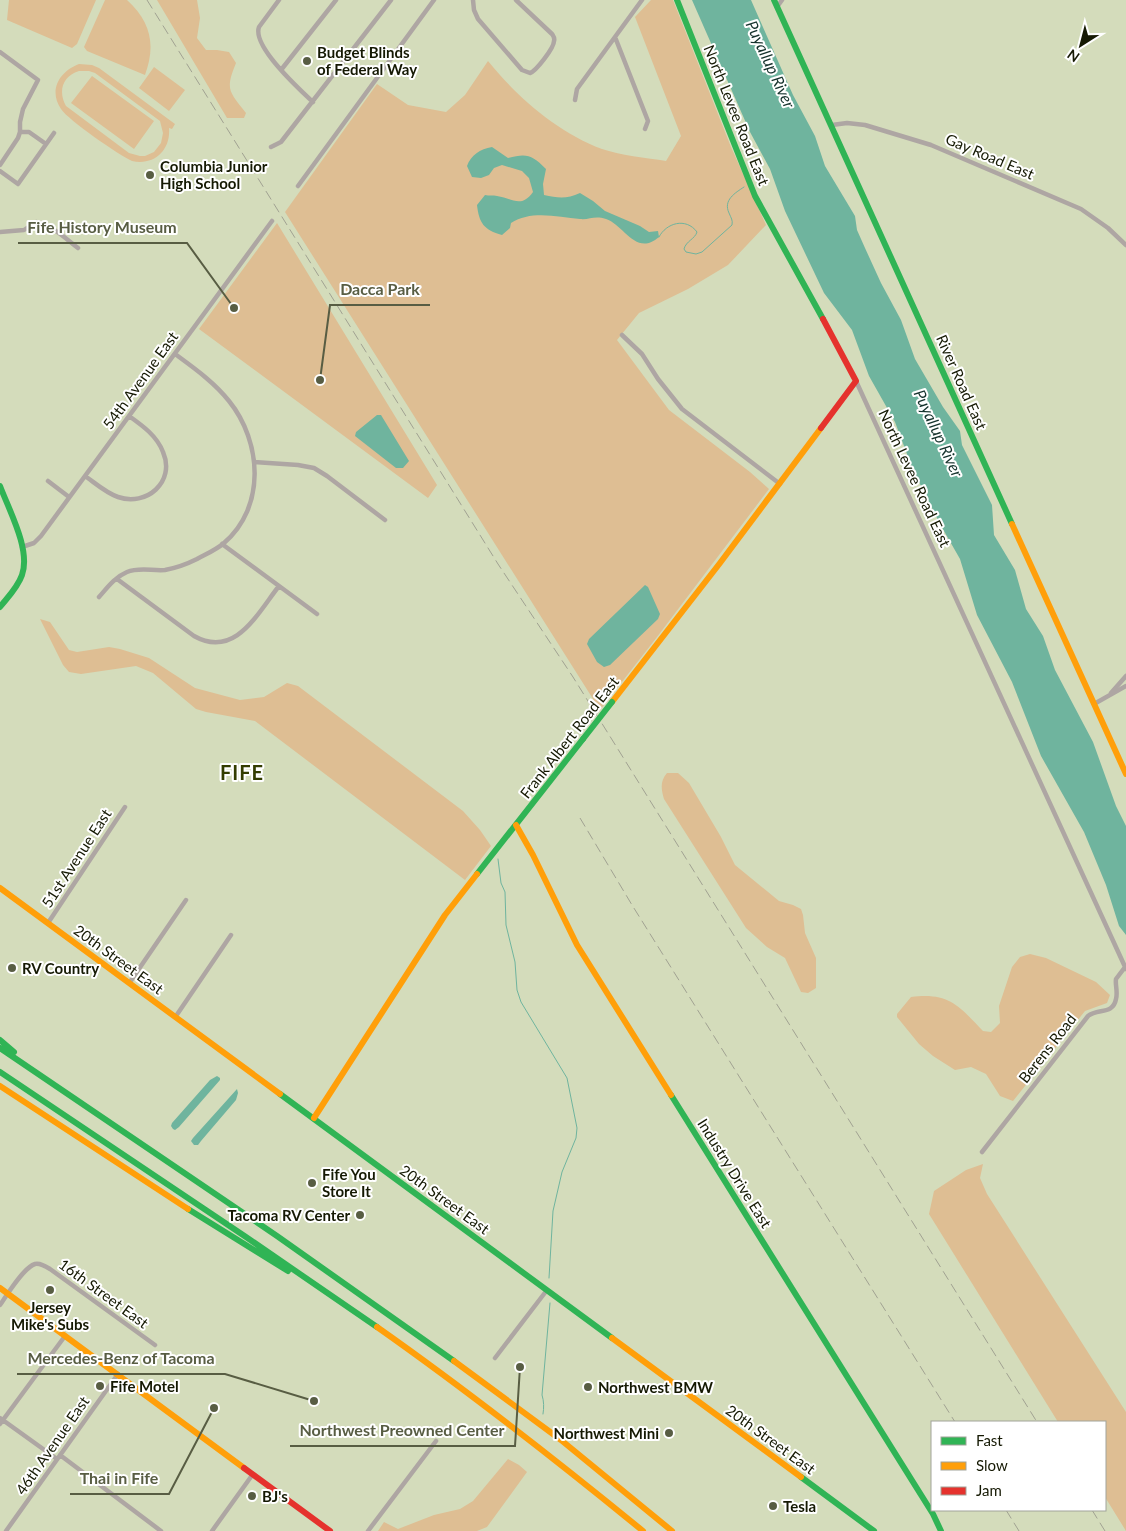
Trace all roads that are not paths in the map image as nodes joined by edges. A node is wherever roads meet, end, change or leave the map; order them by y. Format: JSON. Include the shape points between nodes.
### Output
{"nodes":[{"id":1,"x":279,"y":0,"type":"edge"},
{"id":2,"x":336,"y":0,"type":"edge"},
{"id":3,"x":391,"y":0,"type":"edge"},
{"id":4,"x":434,"y":0,"type":"edge"},
{"id":5,"x":473,"y":0,"type":"edge"},
{"id":6,"x":516,"y":0,"type":"edge"},
{"id":7,"x":642,"y":0,"type":"edge"},
{"id":8,"x":677,"y":0,"type":"edge"},
{"id":9,"x":782,"y":0,"type":"edge"},
{"id":10,"x":776,"y":3,"type":"edge"},
{"id":11,"x":615,"y":37,"type":"junction"},
{"id":12,"x":0,"y":52,"type":"edge"},
{"id":13,"x":281,"y":70,"type":"junction"},
{"id":14,"x":575,"y":100,"type":"dead end"},
{"id":15,"x":313,"y":102,"type":"junction"},
{"id":16,"x":832,"y":125,"type":"junction"},
{"id":17,"x":645,"y":130,"type":"dead end"},
{"id":18,"x":20,"y":132,"type":"junction"},
{"id":19,"x":54,"y":133,"type":"dead end"},
{"id":20,"x":46,"y":144,"type":"junction"},
{"id":21,"x":272,"y":147,"type":"dead end"},
{"id":22,"x":0,"y":165,"type":"edge"},
{"id":23,"x":0,"y":171,"type":"edge"},
{"id":24,"x":298,"y":186,"type":"dead end"},
{"id":25,"x":272,"y":221,"type":"dead end"},
{"id":26,"x":0,"y":232,"type":"edge"},
{"id":27,"x":1126,"y":245,"type":"edge"},
{"id":28,"x":78,"y":248,"type":"dead end"},
{"id":29,"x":622,"y":335,"type":"dead end"},
{"id":30,"x":175,"y":354,"type":"junction"},
{"id":31,"x":856,"y":381,"type":"junction"},
{"id":32,"x":129,"y":416,"type":"junction"},
{"id":33,"x":254,"y":462,"type":"junction"},
{"id":34,"x":85,"y":476,"type":"junction"},
{"id":35,"x":48,"y":481,"type":"dead end"},
{"id":36,"x":780,"y":484,"type":"junction"},
{"id":37,"x":0,"y":486,"type":"edge"},
{"id":38,"x":69,"y":497,"type":"junction"},
{"id":39,"x":385,"y":520,"type":"dead end"},
{"id":40,"x":222,"y":544,"type":"junction"},
{"id":41,"x":22,"y":547,"type":"junction"},
{"id":42,"x":116,"y":578,"type":"junction"},
{"id":43,"x":280,"y":586,"type":"junction"},
{"id":44,"x":99,"y":597,"type":"dead end"},
{"id":45,"x":0,"y":607,"type":"edge"},
{"id":46,"x":317,"y":614,"type":"dead end"},
{"id":47,"x":1126,"y":676,"type":"edge"},
{"id":48,"x":1126,"y":686,"type":"edge"},
{"id":49,"x":1110,"y":694,"type":"junction"},
{"id":50,"x":1094,"y":704,"type":"junction"},
{"id":51,"x":1126,"y":774,"type":"edge"},
{"id":52,"x":125,"y":807,"type":"dead end"},
{"id":53,"x":516,"y":825,"type":"junction"},
{"id":54,"x":0,"y":888,"type":"edge"},
{"id":55,"x":186,"y":900,"type":"dead end"},
{"id":56,"x":48,"y":923,"type":"junction"},
{"id":57,"x":231,"y":935,"type":"dead end"},
{"id":58,"x":1126,"y":968,"type":"edge"},
{"id":59,"x":130,"y":982,"type":"junction"},
{"id":60,"x":176,"y":1016,"type":"junction"},
{"id":61,"x":0,"y":1040,"type":"edge"},
{"id":62,"x":0,"y":1048,"type":"edge"},
{"id":63,"x":0,"y":1072,"type":"edge"},
{"id":64,"x":44,"y":1078,"type":"junction"},
{"id":65,"x":0,"y":1086,"type":"edge"},
{"id":66,"x":0,"y":1090,"type":"edge"},
{"id":67,"x":314,"y":1118,"type":"junction"},
{"id":68,"x":66,"y":1129,"type":"junction"},
{"id":69,"x":982,"y":1152,"type":"dead end"},
{"id":70,"x":0,"y":1288,"type":"edge"},
{"id":71,"x":547,"y":1290,"type":"junction"},
{"id":72,"x":329,"y":1292,"type":"junction"},
{"id":73,"x":8,"y":1294,"type":"junction"},
{"id":74,"x":0,"y":1305,"type":"edge"},
{"id":75,"x":65,"y":1336,"type":"junction"},
{"id":76,"x":155,"y":1346,"type":"dead end"},
{"id":77,"x":495,"y":1358,"type":"dead end"},
{"id":78,"x":118,"y":1374,"type":"junction"},
{"id":79,"x":1,"y":1421,"type":"edge"},
{"id":80,"x":436,"y":1441,"type":"dead end"},
{"id":81,"x":58,"y":1457,"type":"junction"},
{"id":82,"x":569,"y":1470,"type":"junction"},
{"id":83,"x":253,"y":1474,"type":"junction"},
{"id":84,"x":648,"y":1510,"type":"junction"},
{"id":85,"x":6,"y":1531,"type":"edge"},
{"id":86,"x":161,"y":1531,"type":"edge"},
{"id":87,"x":212,"y":1531,"type":"edge"},
{"id":88,"x":330,"y":1531,"type":"edge"},
{"id":89,"x":368,"y":1531,"type":"edge"},
{"id":90,"x":634,"y":1531,"type":"edge"},
{"id":91,"x":643,"y":1531,"type":"edge"},
{"id":92,"x":672,"y":1531,"type":"edge"},
{"id":93,"x":680,"y":1531,"type":"edge"},
{"id":94,"x":874,"y":1531,"type":"edge"},
{"id":95,"x":941,"y":1531,"type":"edge"}],
"edges":[{"from":1,"to":13,"type":"street","via":[[258,30],[259,37]]},
{"from":2,"to":13,"type":"street"},
{"from":3,"to":15,"type":"street"},
{"from":4,"to":24,"type":"street"},
{"from":5,"to":6,"type":"street","via":[[478,19],[522,70],[530,73],[535,71],[554,40],[552,34]]},
{"from":7,"to":11,"type":"street"},
{"from":8,"to":31,"type":"main road","name":"North Levee Road East","via":[[759,204]]},
{"from":9,"to":10,"type":"street"},
{"from":10,"to":16,"type":"main road","name":"River Road East"},
{"from":11,"to":14,"type":"street","via":[[577,89]]},
{"from":11,"to":17,"type":"street","via":[[648,120]]},
{"from":12,"to":18,"type":"street","via":[[38,80],[23,109]]},
{"from":13,"to":15,"type":"street"},
{"from":15,"to":21,"type":"street","via":[[281,142]]},
{"from":16,"to":27,"type":"street","name":"Gay Road East","via":[[847,122],[865,125],[931,145],[1082,209]]},
{"from":16,"to":50,"type":"main road","name":"River Road East"},
{"from":18,"to":20,"type":"street","via":[[29,132]]},
{"from":18,"to":22,"type":"street"},
{"from":19,"to":20,"type":"street"},
{"from":20,"to":23,"type":"street","via":[[18,184]]},
{"from":25,"to":30,"type":"street","name":"54th Avenue East"},
{"from":26,"to":28,"type":"street","via":[[24,230],[36,222],[50,227]]},
{"from":29,"to":36,"type":"street","via":[[642,354],[682,408]]},
{"from":30,"to":32,"type":"street","name":"54th Avenue East"},
{"from":30,"to":33,"type":"street","via":[[199,371],[229,400],[245,430]]},
{"from":31,"to":36,"type":"main road","name":"Frank Albert Road East"},
{"from":31,"to":58,"type":"street","name":"North Levee Road East"},
{"from":32,"to":34,"type":"street","name":"54th Avenue East"},
{"from":32,"to":34,"type":"street","via":[[153,435],[162,450],[166,466],[160,485],[146,497],[128,499],[110,493]]},
{"from":33,"to":39,"type":"street","via":[[314,468]]},
{"from":33,"to":40,"type":"street","via":[[255,487],[248,508],[236,530]]},
{"from":34,"to":38,"type":"street","name":"54th Avenue East"},
{"from":35,"to":38,"type":"street"},
{"from":36,"to":53,"type":"main road","name":"Frank Albert Road East","bridge":true},
{"from":37,"to":41,"type":"main road"},
{"from":38,"to":41,"type":"street","name":"54th Avenue East","via":[[38,540]]},
{"from":40,"to":42,"type":"street","via":[[178,567],[132,570]]},
{"from":40,"to":43,"type":"street"},
{"from":41,"to":45,"type":"main road","via":[[22,575]]},
{"from":42,"to":43,"type":"street","via":[[194,636],[214,643],[228,641],[240,634]]},
{"from":42,"to":44,"type":"street"},
{"from":43,"to":46,"type":"street"},
{"from":47,"to":49,"type":"street"},
{"from":48,"to":49,"type":"street"},
{"from":49,"to":50,"type":"street"},
{"from":50,"to":51,"type":"main road","name":"River Road East"},
{"from":52,"to":56,"type":"street","name":"51st Avenue East"},
{"from":53,"to":67,"type":"main road","name":"Frank Albert Road East","via":[[445,914]]},
{"from":53,"to":95,"type":"main road","name":"Industry Drive East","via":[[577,945]]},
{"from":54,"to":56,"type":"main road","name":"20th Street East"},
{"from":55,"to":59,"type":"street"},
{"from":56,"to":59,"type":"main road","name":"20th Street East"},
{"from":57,"to":60,"type":"street"},
{"from":58,"to":69,"type":"street","name":"Berens Road","via":[[1116,979],[1116,998],[1112,1007],[1088,1016]]},
{"from":59,"to":60,"type":"main road","name":"20th Street East"},
{"from":60,"to":67,"type":"main road","name":"20th Street East"},
{"from":61,"to":64,"type":"main road"},
{"from":62,"to":64,"type":"main road"},
{"from":63,"to":72,"type":"main road"},
{"from":64,"to":84,"type":"main road","via":[[433,1344],[546,1428]]},
{"from":65,"to":68,"type":"main road"},
{"from":66,"to":68,"type":"main road"},
{"from":67,"to":71,"type":"main road","name":"20th Street East"},
{"from":68,"to":72,"type":"main road","via":[[268,1260]]},
{"from":70,"to":73,"type":"main road"},
{"from":71,"to":77,"type":"street"},
{"from":71,"to":94,"type":"main road","name":"20th Street East"},
{"from":72,"to":82,"type":"main road"},
{"from":73,"to":74,"type":"street"},
{"from":73,"to":75,"type":"main road"},
{"from":73,"to":76,"type":"street","name":"16th Street East","via":[[26,1271],[36,1264],[46,1267]]},
{"from":75,"to":78,"type":"main road"},
{"from":75,"to":79,"type":"street"},
{"from":78,"to":81,"type":"street","name":"46th Avenue East"},
{"from":78,"to":83,"type":"main road"},
{"from":79,"to":81,"type":"street"},
{"from":80,"to":89,"type":"street"},
{"from":81,"to":85,"type":"street","name":"46th Avenue East"},
{"from":81,"to":86,"type":"street"},
{"from":82,"to":90,"type":"main road"},
{"from":82,"to":91,"type":"main road"},
{"from":83,"to":87,"type":"street"},
{"from":83,"to":88,"type":"main road"},
{"from":84,"to":92,"type":"main road"},
{"from":84,"to":93,"type":"main road"}]}
